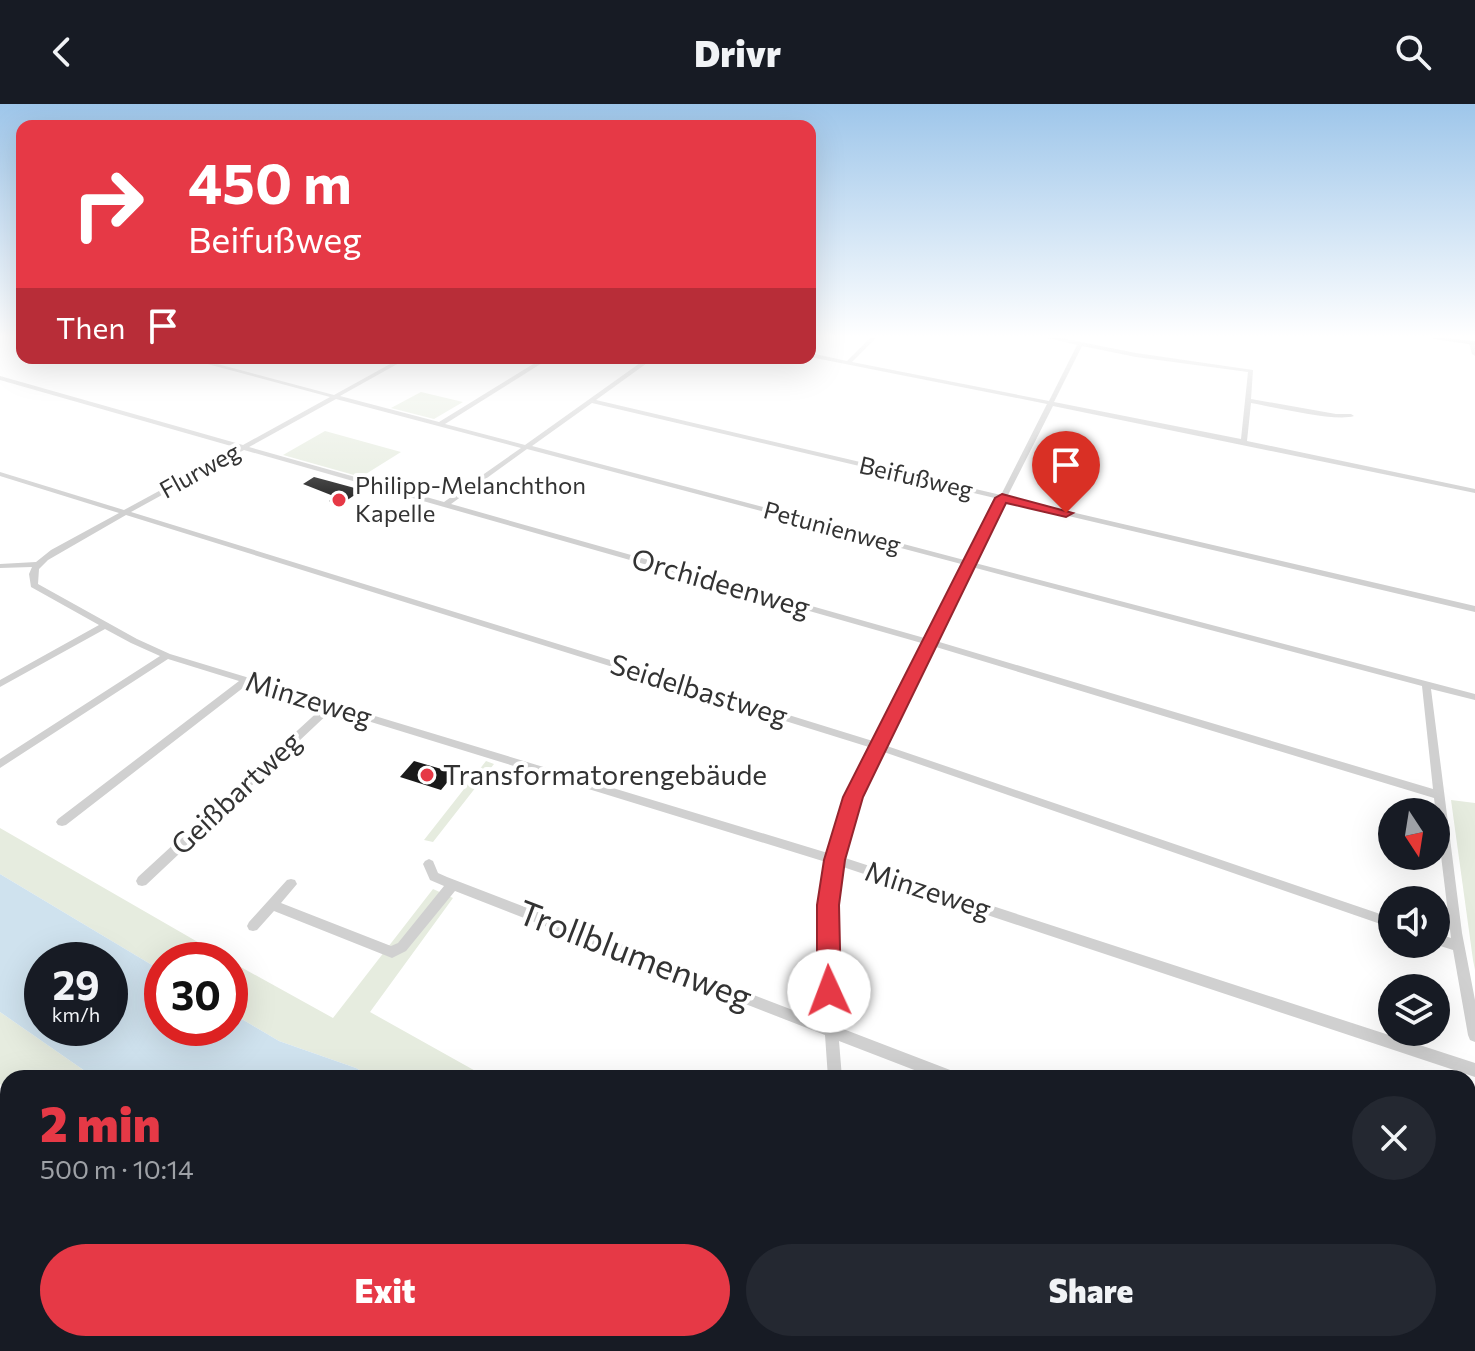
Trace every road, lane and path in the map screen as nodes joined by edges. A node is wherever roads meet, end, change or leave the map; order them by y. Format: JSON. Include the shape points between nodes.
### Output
{"nodes":[{"id":1,"x":60,"y":395,"type":"edge"},
{"id":2,"x":327,"y":395,"type":"edge"},
{"id":3,"x":337,"y":395,"type":"edge"},
{"id":4,"x":487,"y":395,"type":"edge"},
{"id":5,"x":599,"y":395,"type":"edge"},
{"id":6,"x":1015,"y":395,"type":"edge"},
{"id":7,"x":1054,"y":395,"type":"edge"},
{"id":8,"x":1250,"y":395,"type":"edge"},
{"id":9,"x":334,"y":397,"type":"junction"},
{"id":10,"x":591,"y":401,"type":"junction"},
{"id":11,"x":1250,"y":401,"type":"junction"},
{"id":12,"x":1050,"y":402,"type":"junction"},
{"id":13,"x":1351,"y":416,"type":"dead end"},
{"id":14,"x":440,"y":424,"type":"junction"},
{"id":15,"x":1244,"y":442,"type":"junction"},
{"id":16,"x":526,"y":447,"type":"junction"},
{"id":17,"x":243,"y":448,"type":"junction"},
{"id":18,"x":0,"y":474,"type":"edge"},
{"id":19,"x":1475,"y":491,"type":"edge"},
{"id":20,"x":1002,"y":498,"type":"junction"},
{"id":21,"x":445,"y":505,"type":"junction"},
{"id":22,"x":125,"y":512,"type":"junction"},
{"id":23,"x":38,"y":564,"type":"junction"},
{"id":24,"x":969,"y":564,"type":"junction"},
{"id":25,"x":0,"y":566,"type":"edge"},
{"id":26,"x":1475,"y":609,"type":"edge"},
{"id":27,"x":105,"y":625,"type":"junction"},
{"id":28,"x":930,"y":643,"type":"junction"},
{"id":29,"x":167,"y":656,"type":"junction"},
{"id":30,"x":246,"y":681,"type":"junction"},
{"id":31,"x":0,"y":684,"type":"edge"},
{"id":32,"x":1426,"y":684,"type":"junction"},
{"id":33,"x":1475,"y":697,"type":"edge"},
{"id":34,"x":330,"y":706,"type":"junction"},
{"id":35,"x":877,"y":746,"type":"junction"},
{"id":36,"x":0,"y":764,"type":"edge"},
{"id":37,"x":1439,"y":795,"type":"junction"},
{"id":38,"x":62,"y":822,"type":"dead end"},
{"id":39,"x":835,"y":860,"type":"junction"},
{"id":40,"x":429,"y":864,"type":"dead end"},
{"id":41,"x":142,"y":881,"type":"dead end"},
{"id":42,"x":291,"y":884,"type":"dead end"},
{"id":43,"x":452,"y":885,"type":"junction"},
{"id":44,"x":271,"y":905,"type":"junction"},
{"id":45,"x":1378,"y":918,"type":"edge"},
{"id":46,"x":253,"y":926,"type":"dead end"},
{"id":47,"x":1450,"y":943,"type":"edge"},
{"id":48,"x":1458,"y":946,"type":"junction"},
{"id":49,"x":832,"y":1031,"type":"junction"},
{"id":50,"x":1475,"y":1035,"type":"edge"},
{"id":51,"x":834,"y":1070,"type":"edge"},
{"id":52,"x":932,"y":1070,"type":"edge"},
{"id":53,"x":1475,"y":1070,"type":"edge"}],
"edges":[{"from":1,"to":17,"type":"street","name":"Orchideenweg"},
{"from":2,"to":9,"type":"street","name":"Petunienweg"},
{"from":3,"to":9,"type":"street","name":"Flurweg"},
{"from":4,"to":14,"type":"street"},
{"from":5,"to":10,"type":"street"},
{"from":6,"to":12,"type":"street"},
{"from":7,"to":12,"type":"street"},
{"from":8,"to":11,"type":"street"},
{"from":9,"to":14,"type":"street","name":"Petunienweg"},
{"from":9,"to":17,"type":"street","name":"Flurweg"},
{"from":10,"to":16,"type":"street"},
{"from":10,"to":20,"type":"street","name":"Beifußweg"},
{"from":11,"to":13,"type":"street"},
{"from":11,"to":15,"type":"street"},
{"from":12,"to":15,"type":"street"},
{"from":12,"to":20,"type":"street"},
{"from":14,"to":16,"type":"street","name":"Petunienweg"},
{"from":15,"to":19,"type":"street"},
{"from":16,"to":21,"type":"street"},
{"from":16,"to":24,"type":"street","name":"Petunienweg"},
{"from":17,"to":21,"type":"street","name":"Orchideenweg"},
{"from":17,"to":22,"type":"street","name":"Flurweg"},
{"from":18,"to":22,"type":"street","name":"Seidelbastweg"},
{"from":20,"to":24,"type":"street"},
{"from":20,"to":26,"type":"street","name":"Beifußweg"},
{"from":21,"to":28,"type":"street","name":"Orchideenweg"},
{"from":22,"to":23,"type":"street","name":"Flurweg"},
{"from":22,"to":35,"type":"street","name":"Seidelbastweg"},
{"from":23,"to":25,"type":"street"},
{"from":23,"to":27,"type":"street","name":"Minzeweg","via":[[32,573],[34,585]]},
{"from":24,"to":28,"type":"street"},
{"from":24,"to":32,"type":"street","name":"Petunienweg"},
{"from":27,"to":29,"type":"street","name":"Minzeweg"},
{"from":27,"to":31,"type":"street"},
{"from":28,"to":35,"type":"street"},
{"from":28,"to":37,"type":"street","name":"Orchideenweg"},
{"from":29,"to":30,"type":"street","name":"Minzeweg"},
{"from":29,"to":36,"type":"street"},
{"from":30,"to":34,"type":"street","name":"Minzeweg"},
{"from":30,"to":38,"type":"street"},
{"from":32,"to":33,"type":"street","name":"Petunienweg"},
{"from":32,"to":37,"type":"street"},
{"from":34,"to":39,"type":"street","name":"Minzeweg"},
{"from":34,"to":41,"type":"street","name":"Geißbartweg"},
{"from":35,"to":39,"type":"street","via":[[853,797]]},
{"from":35,"to":45,"type":"street","name":"Seidelbastweg"},
{"from":37,"to":48,"type":"street"},
{"from":39,"to":49,"type":"street","via":[[828,905]]},
{"from":39,"to":53,"type":"street","name":"Minzeweg"},
{"from":40,"to":43,"type":"street","name":"Trollblumenweg","via":[[434,876]]},
{"from":42,"to":44,"type":"street"},
{"from":43,"to":44,"type":"street","via":[[402,947],[392,952]]},
{"from":43,"to":49,"type":"street","name":"Trollblumenweg"},
{"from":44,"to":46,"type":"street"},
{"from":47,"to":48,"type":"street"},
{"from":48,"to":50,"type":"street"},
{"from":49,"to":51,"type":"street"},
{"from":49,"to":52,"type":"street","name":"Trollblumenweg"}]}
